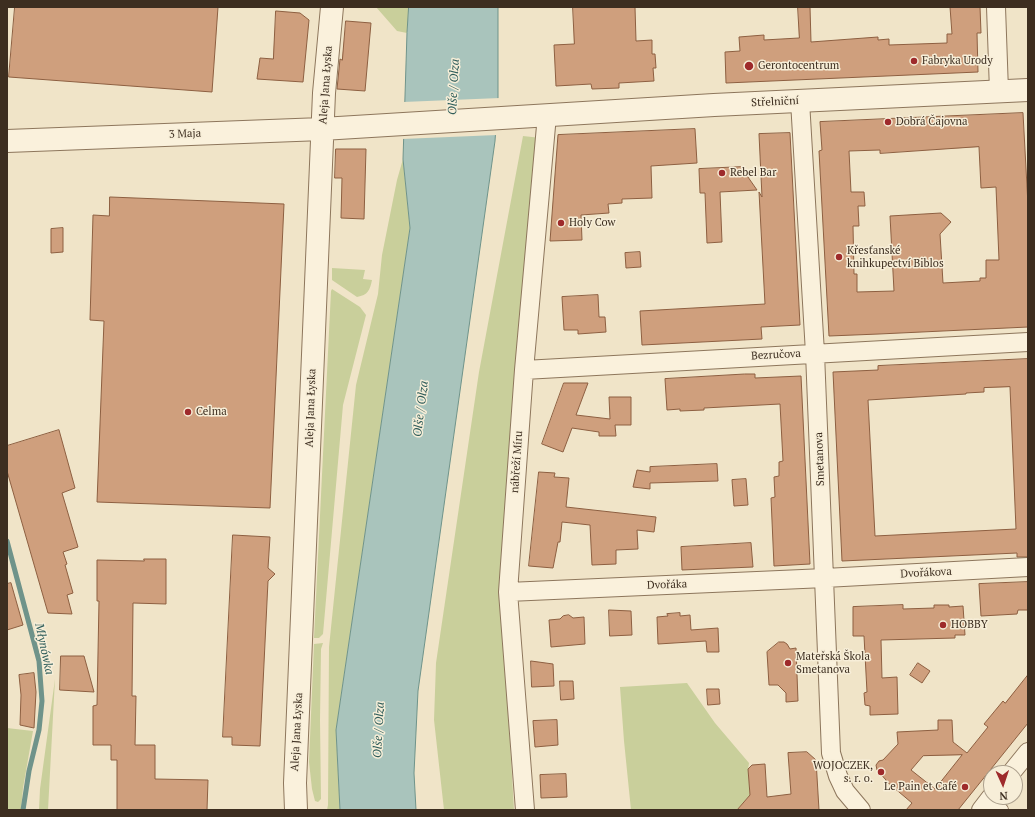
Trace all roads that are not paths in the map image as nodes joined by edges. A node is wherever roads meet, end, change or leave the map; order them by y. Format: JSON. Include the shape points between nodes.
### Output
{"nodes":[{"id":1,"x":332,"y":7,"type":"edge"},
{"id":2,"x":996,"y":7,"type":"edge"},
{"id":3,"x":1028,"y":90,"type":"edge"},
{"id":4,"x":999,"y":91,"type":"junction"},
{"id":5,"x":800,"y":101,"type":"junction"},
{"id":6,"x":547,"y":115,"type":"junction"},
{"id":7,"x":363,"y":126,"type":"joint"},
{"id":8,"x":322,"y":129,"type":"junction"},
{"id":9,"x":7,"y":141,"type":"edge"},
{"id":10,"x":1028,"y":342,"type":"edge"},
{"id":11,"x":815,"y":353,"type":"junction"},
{"id":12,"x":524,"y":370,"type":"junction"},
{"id":13,"x":1028,"y":567,"type":"edge"},
{"id":14,"x":825,"y":578,"type":"junction"},
{"id":15,"x":508,"y":592,"type":"junction"},
{"id":16,"x":1028,"y":752,"type":"edge"},
{"id":17,"x":1017,"y":765,"type":"edge"},
{"id":18,"x":296,"y":810,"type":"edge"},
{"id":19,"x":525,"y":810,"type":"edge"},
{"id":20,"x":861,"y":810,"type":"edge"}],
"edges":[{"from":1,"to":8,"type":"street","name":"Aleja Jana Łyska"},
{"from":2,"to":4,"type":"street"},
{"from":3,"to":4,"type":"street","name":"Střelniční"},
{"from":4,"to":5,"type":"street","name":"Střelniční"},
{"from":5,"to":6,"type":"street","name":"Střelniční"},
{"from":5,"to":11,"type":"street","name":"Smetanova"},
{"from":6,"to":7,"type":"street","name":"Střelniční"},
{"from":6,"to":12,"type":"street","name":"nábřeží Míru"},
{"from":7,"to":8,"type":"street","name":"3 Maja"},
{"from":8,"to":9,"type":"street","name":"3 Maja"},
{"from":8,"to":18,"type":"street","name":"Aleja Jana Łyska","via":[[295,783]]},
{"from":10,"to":11,"type":"street","name":"Bezručova"},
{"from":11,"to":12,"type":"street","name":"Bezručova"},
{"from":11,"to":14,"type":"street","name":"Smetanova"},
{"from":12,"to":15,"type":"street","name":"nábřeží Míru"},
{"from":13,"to":14,"type":"street","name":"Dvořákova"},
{"from":14,"to":15,"type":"street","name":"Dvořáka"},
{"from":14,"to":20,"type":"street","name":"Smetanova","via":[[831,754],[838,776]]},
{"from":15,"to":19,"type":"street","name":"nábřeží Míru"},
{"from":16,"to":17,"type":"street"}]}
